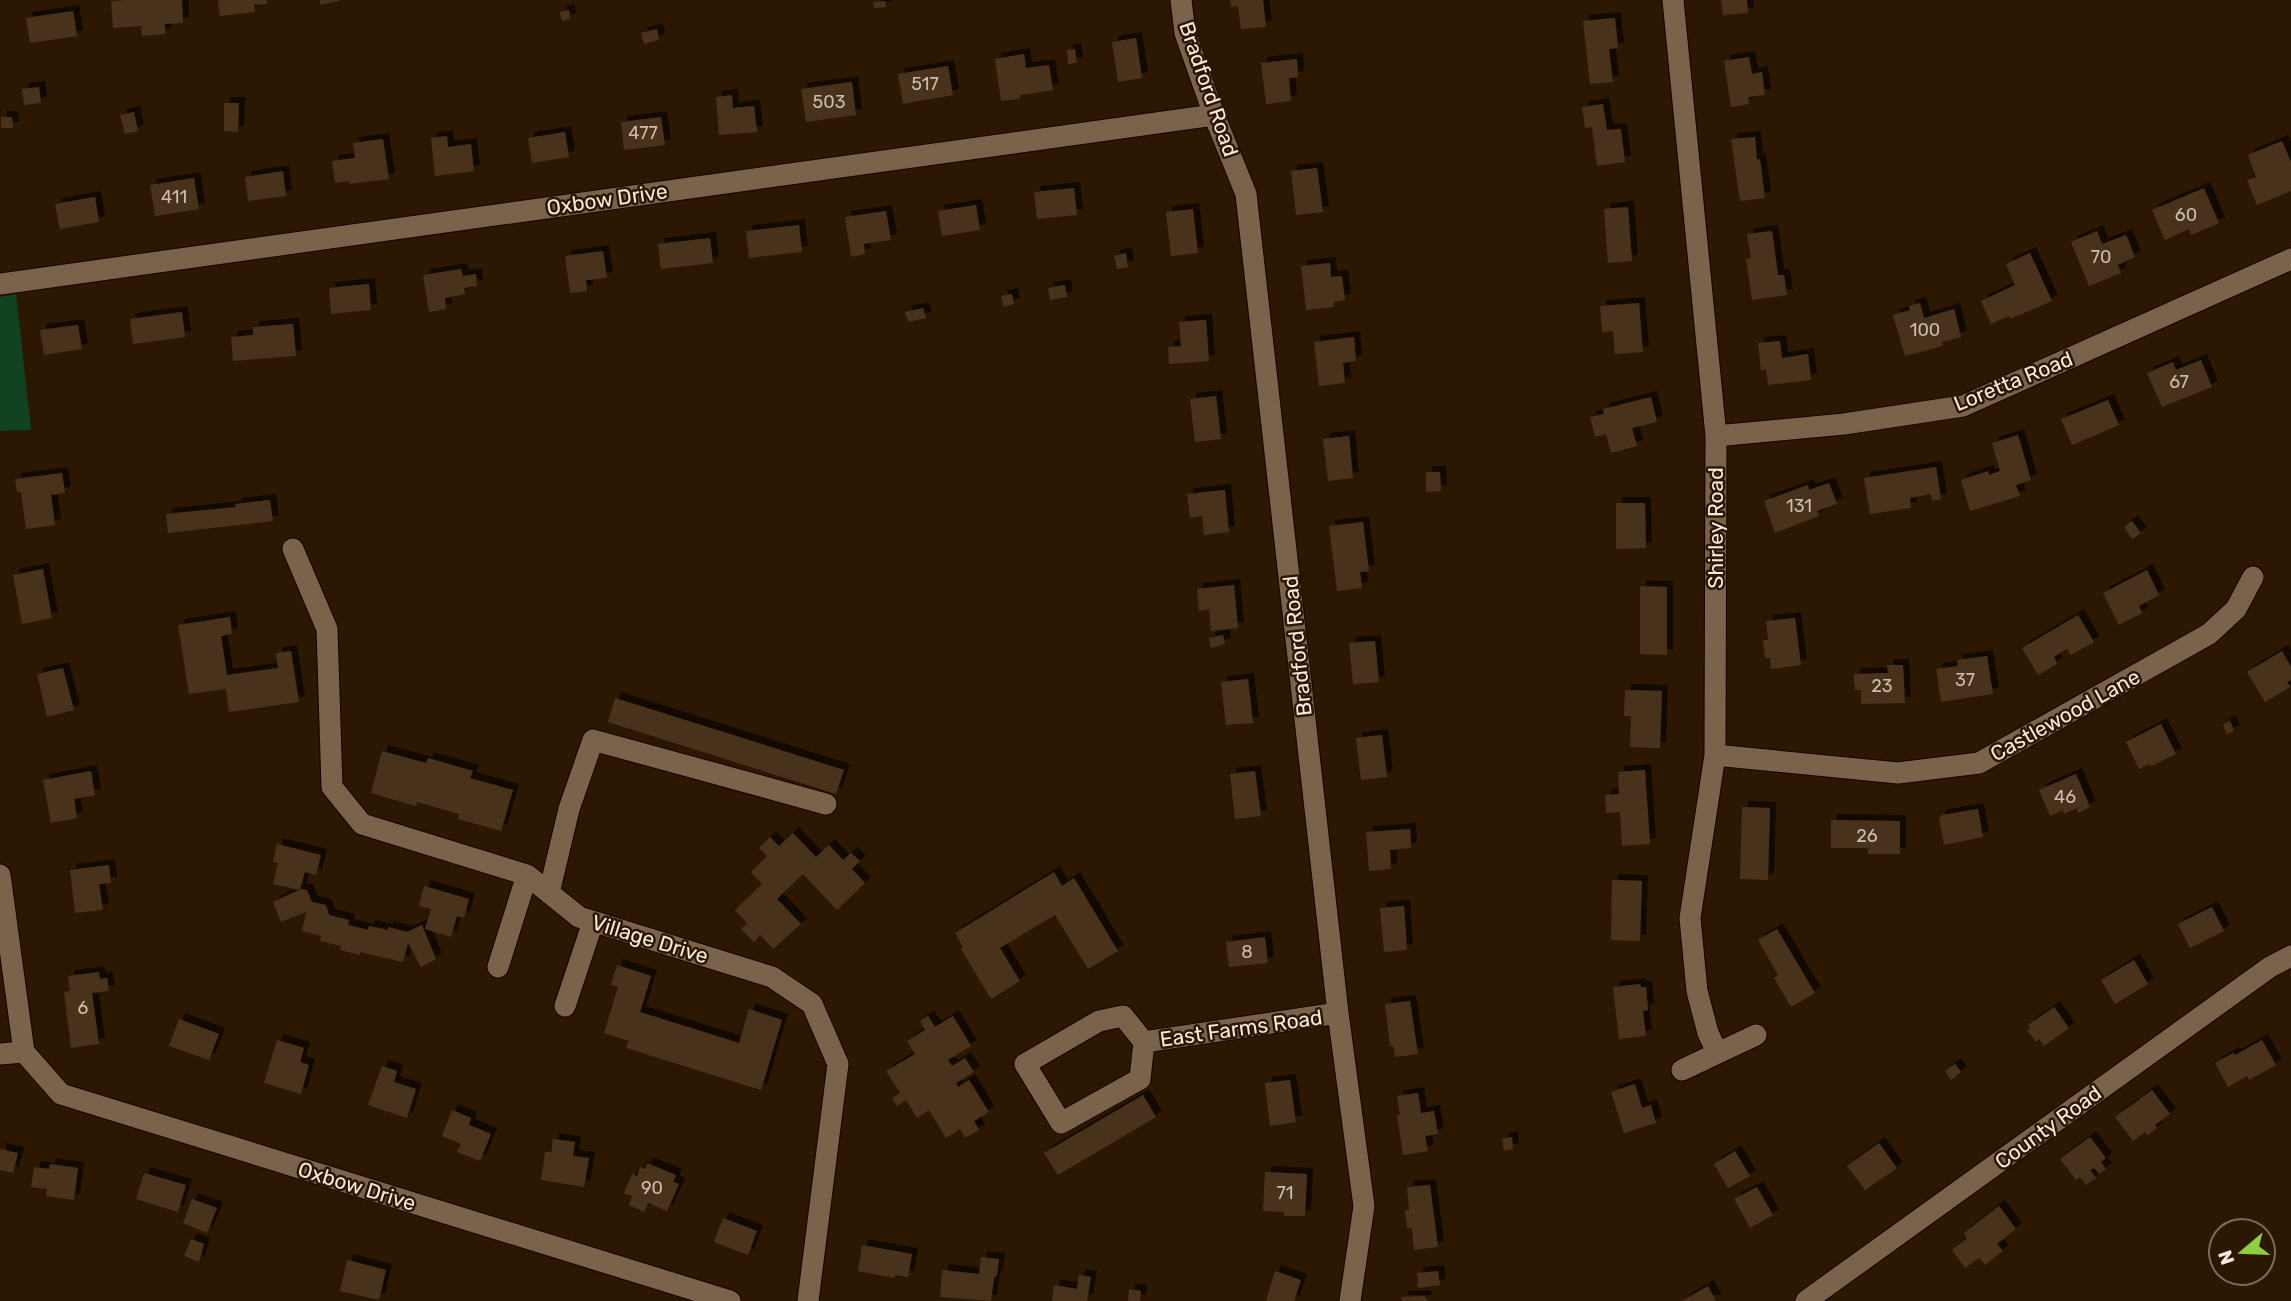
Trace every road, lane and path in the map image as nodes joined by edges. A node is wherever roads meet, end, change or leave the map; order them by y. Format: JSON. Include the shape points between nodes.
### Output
{"nodes":[{"id":1,"x":1181,"y":0,"type":"edge"},
{"id":2,"x":1674,"y":0,"type":"edge"},
{"id":3,"x":1214,"y":115,"type":"junction"},
{"id":4,"x":2291,"y":259,"type":"edge"},
{"id":5,"x":0,"y":284,"type":"edge"},
{"id":6,"x":1716,"y":436,"type":"junction"},
{"id":7,"x":293,"y":549,"type":"dead end"},
{"id":8,"x":2253,"y":577,"type":"dead end"},
{"id":9,"x":1715,"y":755,"type":"junction"},
{"id":10,"x":826,"y":804,"type":"dead end"},
{"id":11,"x":0,"y":875,"type":"edge"},
{"id":12,"x":527,"y":876,"type":"junction"},
{"id":13,"x":549,"y":893,"type":"junction"},
{"id":14,"x":593,"y":922,"type":"junction"},
{"id":15,"x":2291,"y":956,"type":"edge"},
{"id":16,"x":498,"y":967,"type":"dead end"},
{"id":17,"x":565,"y":1006,"type":"dead end"},
{"id":18,"x":1338,"y":1013,"type":"junction"},
{"id":19,"x":1756,"y":1035,"type":"dead end"},
{"id":20,"x":1144,"y":1042,"type":"junction"},
{"id":21,"x":24,"y":1052,"type":"junction"},
{"id":22,"x":1717,"y":1052,"type":"junction"},
{"id":23,"x":0,"y":1055,"type":"edge"},
{"id":24,"x":1682,"y":1070,"type":"dead end"},
{"id":25,"x":730,"y":1301,"type":"edge"},
{"id":26,"x":808,"y":1301,"type":"edge"},
{"id":27,"x":1350,"y":1301,"type":"edge"},
{"id":28,"x":1807,"y":1301,"type":"edge"}],
"edges":[{"from":1,"to":3,"type":"street","name":"Bradford Road","via":[[1185,33]]},
{"from":2,"to":6,"type":"street","name":"Shirley Road"},
{"from":3,"to":5,"type":"street","name":"Oxbow Drive"},
{"from":3,"to":18,"type":"street","name":"Bradford Road","via":[[1246,194]]},
{"from":4,"to":6,"type":"street","name":"Loretta Road","via":[[1963,406],[1844,424]]},
{"from":6,"to":9,"type":"street","name":"Shirley Road"},
{"from":7,"to":12,"type":"street","name":"Village Drive","via":[[327,629],[332,788],[362,824]]},
{"from":8,"to":9,"type":"street","name":"Castlewood Lane","via":[[2236,609],[2209,634],[1979,763],[1898,773]]},
{"from":9,"to":22,"type":"street","name":"Shirley Road","via":[[1690,918],[1697,991]]},
{"from":10,"to":13,"type":"street","via":[[593,740],[569,809]]},
{"from":11,"to":21,"type":"street"},
{"from":12,"to":13,"type":"street","name":"Village Drive"},
{"from":12,"to":16,"type":"street"},
{"from":13,"to":14,"type":"street","name":"Village Drive","via":[[579,917]]},
{"from":14,"to":17,"type":"street"},
{"from":14,"to":26,"type":"street","name":"Village Drive","via":[[772,976],[812,1004],[838,1064]]},
{"from":15,"to":28,"type":"street","name":"County Road"},
{"from":18,"to":20,"type":"street","name":"East Farms Road"},
{"from":18,"to":27,"type":"street","name":"Bradford Road","via":[[1364,1206]]},
{"from":19,"to":22,"type":"street"},
{"from":20,"to":20,"type":"street","via":[[1123,1016],[1099,1021],[1025,1064],[1061,1124],[1140,1079]]},
{"from":21,"to":23,"type":"street"},
{"from":21,"to":25,"type":"street","name":"Oxbow Drive","via":[[61,1094]]},
{"from":22,"to":24,"type":"street"}]}
